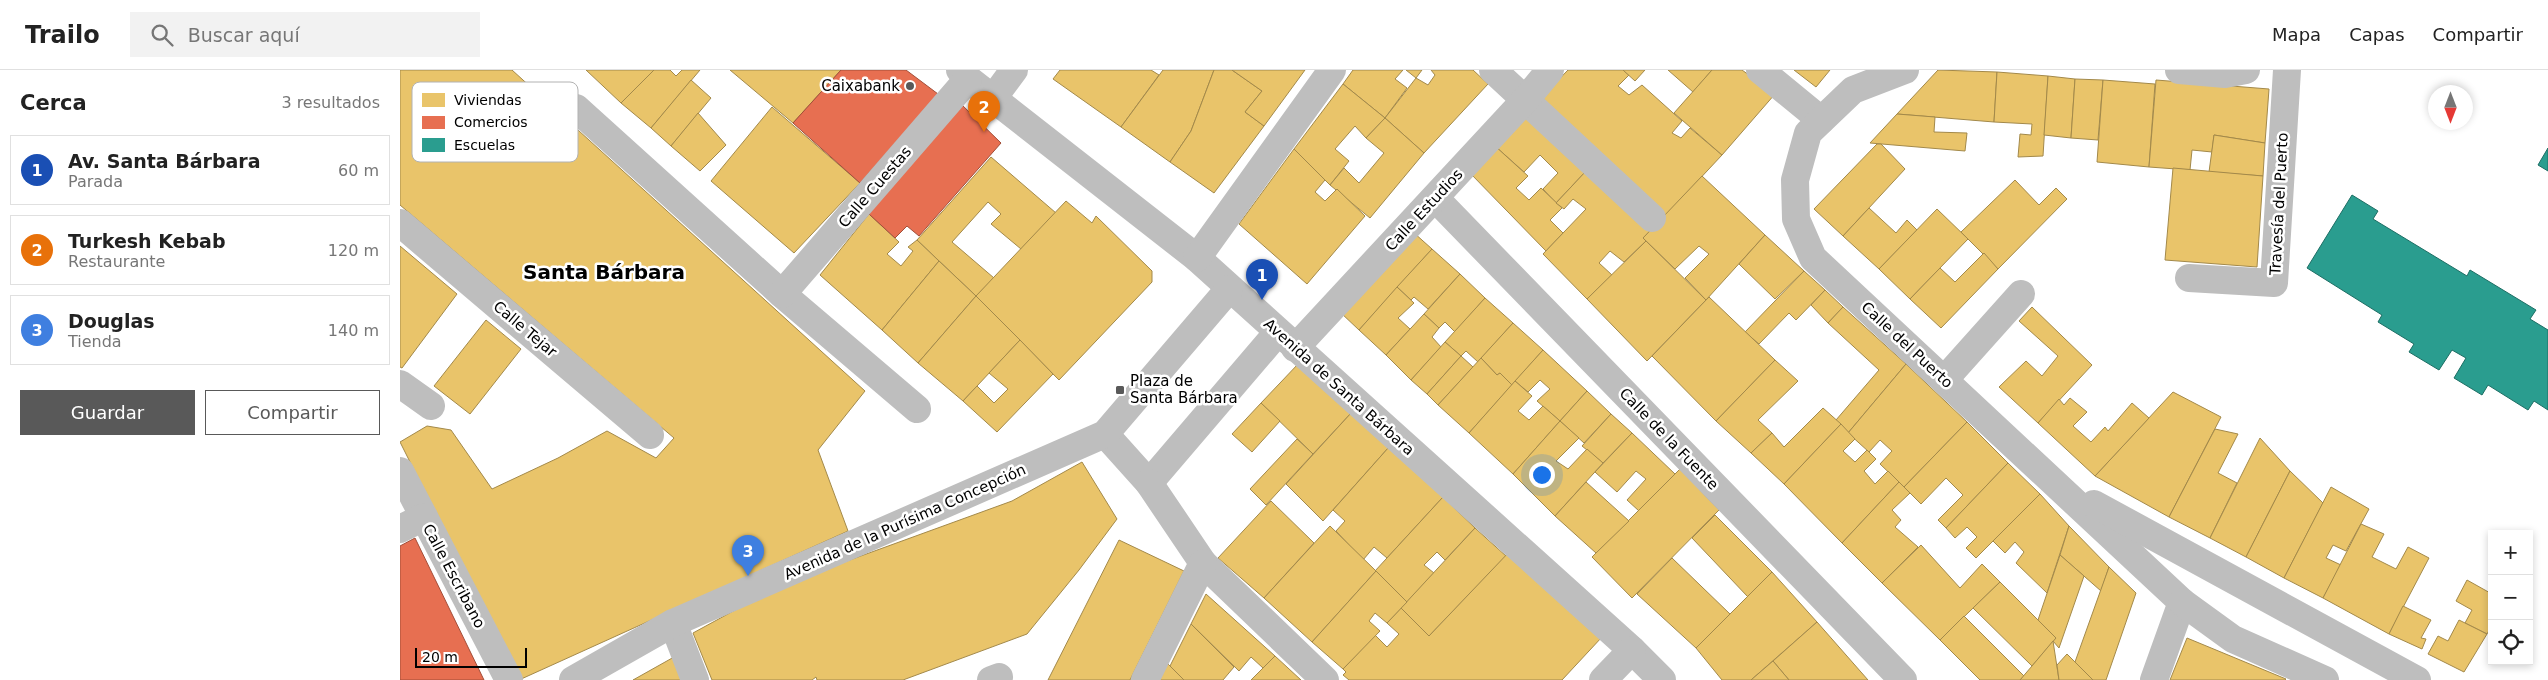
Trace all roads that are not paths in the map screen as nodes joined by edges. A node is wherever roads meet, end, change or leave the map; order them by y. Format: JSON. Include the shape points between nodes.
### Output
{"nodes":[{"id":1,"x":1014,"y":70,"type":"edge"},
{"id":2,"x":1332,"y":70,"type":"edge"},
{"id":3,"x":1493,"y":70,"type":"edge"},
{"id":4,"x":1550,"y":70,"type":"edge"},
{"id":5,"x":1760,"y":70,"type":"edge"},
{"id":6,"x":1905,"y":70,"type":"edge"},
{"id":7,"x":2179,"y":70,"type":"edge"},
{"id":8,"x":2246,"y":70,"type":"edge"},
{"id":9,"x":2287,"y":70,"type":"edge"},
{"id":10,"x":964,"y":75,"type":"edge"},
{"id":11,"x":994,"y":97,"type":"junction"},
{"id":12,"x":1526,"y":99,"type":"junction"},
{"id":13,"x":578,"y":110,"type":"edge"},
{"id":14,"x":1821,"y":120,"type":"junction"},
{"id":15,"x":1435,"y":198,"type":"junction"},
{"id":16,"x":1652,"y":218,"type":"dead end"},
{"id":17,"x":400,"y":223,"type":"edge"},
{"id":18,"x":1197,"y":258,"type":"junction"},
{"id":19,"x":2190,"y":278,"type":"dead end"},
{"id":20,"x":1229,"y":289,"type":"junction"},
{"id":21,"x":782,"y":294,"type":"junction"},
{"id":22,"x":2021,"y":294,"type":"dead end"},
{"id":23,"x":1287,"y":340,"type":"junction"},
{"id":24,"x":1944,"y":380,"type":"junction"},
{"id":25,"x":400,"y":384,"type":"edge"},
{"id":26,"x":431,"y":406,"type":"dead end"},
{"id":27,"x":917,"y":409,"type":"dead end"},
{"id":28,"x":1105,"y":434,"type":"junction"},
{"id":29,"x":650,"y":435,"type":"dead end"},
{"id":30,"x":2006,"y":438,"type":"junction"},
{"id":31,"x":400,"y":472,"type":"edge"},
{"id":32,"x":1149,"y":483,"type":"junction"},
{"id":33,"x":412,"y":523,"type":"edge"},
{"id":34,"x":1202,"y":563,"type":"junction"},
{"id":35,"x":2182,"y":602,"type":"junction"},
{"id":36,"x":673,"y":623,"type":"junction"},
{"id":37,"x":1632,"y":650,"type":"junction"},
{"id":38,"x":509,"y":680,"type":"edge"},
{"id":39,"x":573,"y":680,"type":"edge"},
{"id":40,"x":695,"y":680,"type":"edge"},
{"id":41,"x":1145,"y":680,"type":"edge"},
{"id":42,"x":1325,"y":680,"type":"edge"},
{"id":43,"x":1603,"y":680,"type":"edge"},
{"id":44,"x":1662,"y":680,"type":"edge"},
{"id":45,"x":1903,"y":680,"type":"edge"},
{"id":46,"x":2154,"y":680,"type":"edge"},
{"id":47,"x":2325,"y":680,"type":"edge"},
{"id":48,"x":2417,"y":680,"type":"edge"}],
"edges":[{"from":1,"to":11,"type":"street"},
{"from":2,"to":18,"type":"street"},
{"from":3,"to":12,"type":"street"},
{"from":4,"to":12,"type":"street","name":"Calle Estudios"},
{"from":5,"to":14,"type":"street"},
{"from":6,"to":14,"type":"street","name":"Calle del Puerto","via":[[1853,90]]},
{"from":7,"to":8,"type":"street","via":[[2225,74]]},
{"from":9,"to":19,"type":"street","name":"Travesía del Puerto","via":[[2274,283]]},
{"from":10,"to":11,"type":"street","name":"Avenida de Santa Bárbara"},
{"from":10,"to":21,"type":"street","name":"Calle Cuestas"},
{"from":11,"to":18,"type":"street","name":"Avenida de Santa Bárbara"},
{"from":12,"to":15,"type":"street","name":"Calle Estudios"},
{"from":12,"to":16,"type":"street"},
{"from":13,"to":21,"type":"street"},
{"from":14,"to":24,"type":"street","name":"Calle del Puerto","via":[[1808,133],[1795,180],[1796,219],[1813,258]]},
{"from":15,"to":23,"type":"street","name":"Calle Estudios"},
{"from":15,"to":45,"type":"street","name":"Calle de la Fuente"},
{"from":17,"to":29,"type":"street","name":"Calle Tejar"},
{"from":18,"to":20,"type":"street","name":"Avenida de Santa Bárbara"},
{"from":20,"to":23,"type":"street","name":"Avenida de Santa Bárbara"},
{"from":20,"to":28,"type":"street"},
{"from":21,"to":27,"type":"street"},
{"from":22,"to":24,"type":"street"},
{"from":23,"to":32,"type":"street"},
{"from":23,"to":37,"type":"street","name":"Avenida de Santa Bárbara"},
{"from":24,"to":30,"type":"street","name":"Calle del Puerto"},
{"from":25,"to":26,"type":"street"},
{"from":28,"to":32,"type":"street"},
{"from":28,"to":36,"type":"street","name":"Avenida de la Purísima Concepción"},
{"from":30,"to":35,"type":"street","name":"Calle del Puerto"},
{"from":30,"to":48,"type":"street","via":[[2102,510]]},
{"from":31,"to":33,"type":"street","name":"Calle Escribano"},
{"from":32,"to":34,"type":"street"},
{"from":33,"to":38,"type":"street","name":"Calle Escribano"},
{"from":34,"to":41,"type":"street"},
{"from":34,"to":42,"type":"street"},
{"from":35,"to":46,"type":"street"},
{"from":35,"to":47,"type":"street","name":"Calle del Puerto","via":[[2233,639]]},
{"from":36,"to":39,"type":"street","name":"Avenida de la Purísima Concepción"},
{"from":36,"to":40,"type":"street"},
{"from":37,"to":43,"type":"street"},
{"from":37,"to":44,"type":"street","name":"Avenida de Santa Bárbara"}]}
